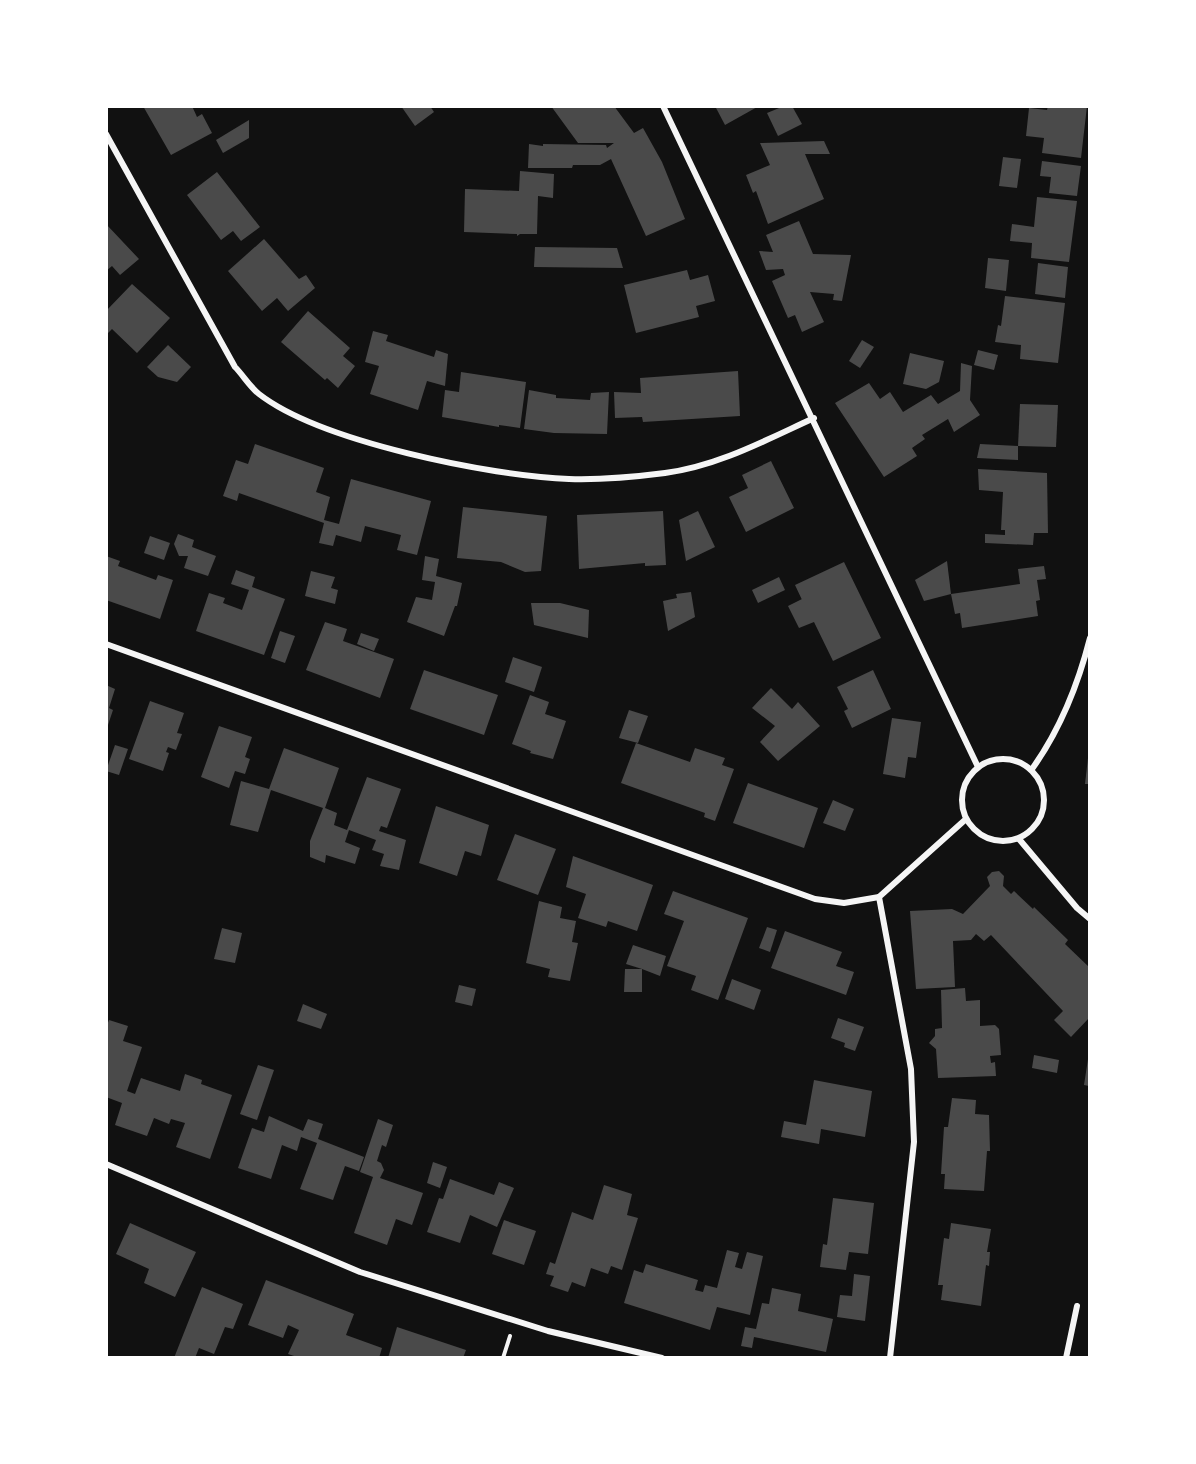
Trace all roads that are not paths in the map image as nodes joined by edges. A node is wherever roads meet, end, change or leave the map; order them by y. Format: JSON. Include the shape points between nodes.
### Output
{"nodes":[{"id":1,"x":663,"y":106,"type":"edge"},
{"id":2,"x":106,"y":134,"type":"edge"},
{"id":3,"x":814,"y":418,"type":"junction"},
{"id":4,"x":1089,"y":638,"type":"edge"},
{"id":5,"x":106,"y":644,"type":"edge"},
{"id":6,"x":978,"y":767,"type":"junction"},
{"id":7,"x":1032,"y":769,"type":"junction"},
{"id":8,"x":966,"y":819,"type":"junction"},
{"id":9,"x":1019,"y":839,"type":"junction"},
{"id":10,"x":879,"y":897,"type":"junction"},
{"id":11,"x":1089,"y":918,"type":"edge"},
{"id":12,"x":106,"y":1164,"type":"edge"},
{"id":13,"x":1077,"y":1306,"type":"dead end"},
{"id":14,"x":662,"y":1358,"type":"edge"},
{"id":15,"x":890,"y":1358,"type":"edge"},
{"id":16,"x":1066,"y":1358,"type":"edge"}],
"edges":[{"from":1,"to":3,"type":"street"},
{"from":2,"to":3,"type":"street","via":[[235,367],[258,393],[298,418],[389,448],[487,469],[569,479],[666,473],[726,458]]},
{"from":3,"to":6,"type":"street"},
{"from":4,"to":7,"type":"street","via":[[1066,712]]},
{"from":5,"to":10,"type":"street","via":[[814,899],[844,903]]},
{"from":6,"to":7,"type":"street","via":[[996,759],[1015,760]]},
{"from":6,"to":8,"type":"street","via":[[964,787],[962,804]]},
{"from":7,"to":9,"type":"street","via":[[1044,788],[1045,807],[1035,826]]},
{"from":8,"to":9,"type":"street","via":[[979,833],[996,841]]},
{"from":8,"to":10,"type":"street"},
{"from":9,"to":11,"type":"street"},
{"from":10,"to":15,"type":"street","via":[[911,1069],[914,1142]]},
{"from":12,"to":14,"type":"street","via":[[360,1272],[548,1331]]},
{"from":13,"to":16,"type":"street"}]}
